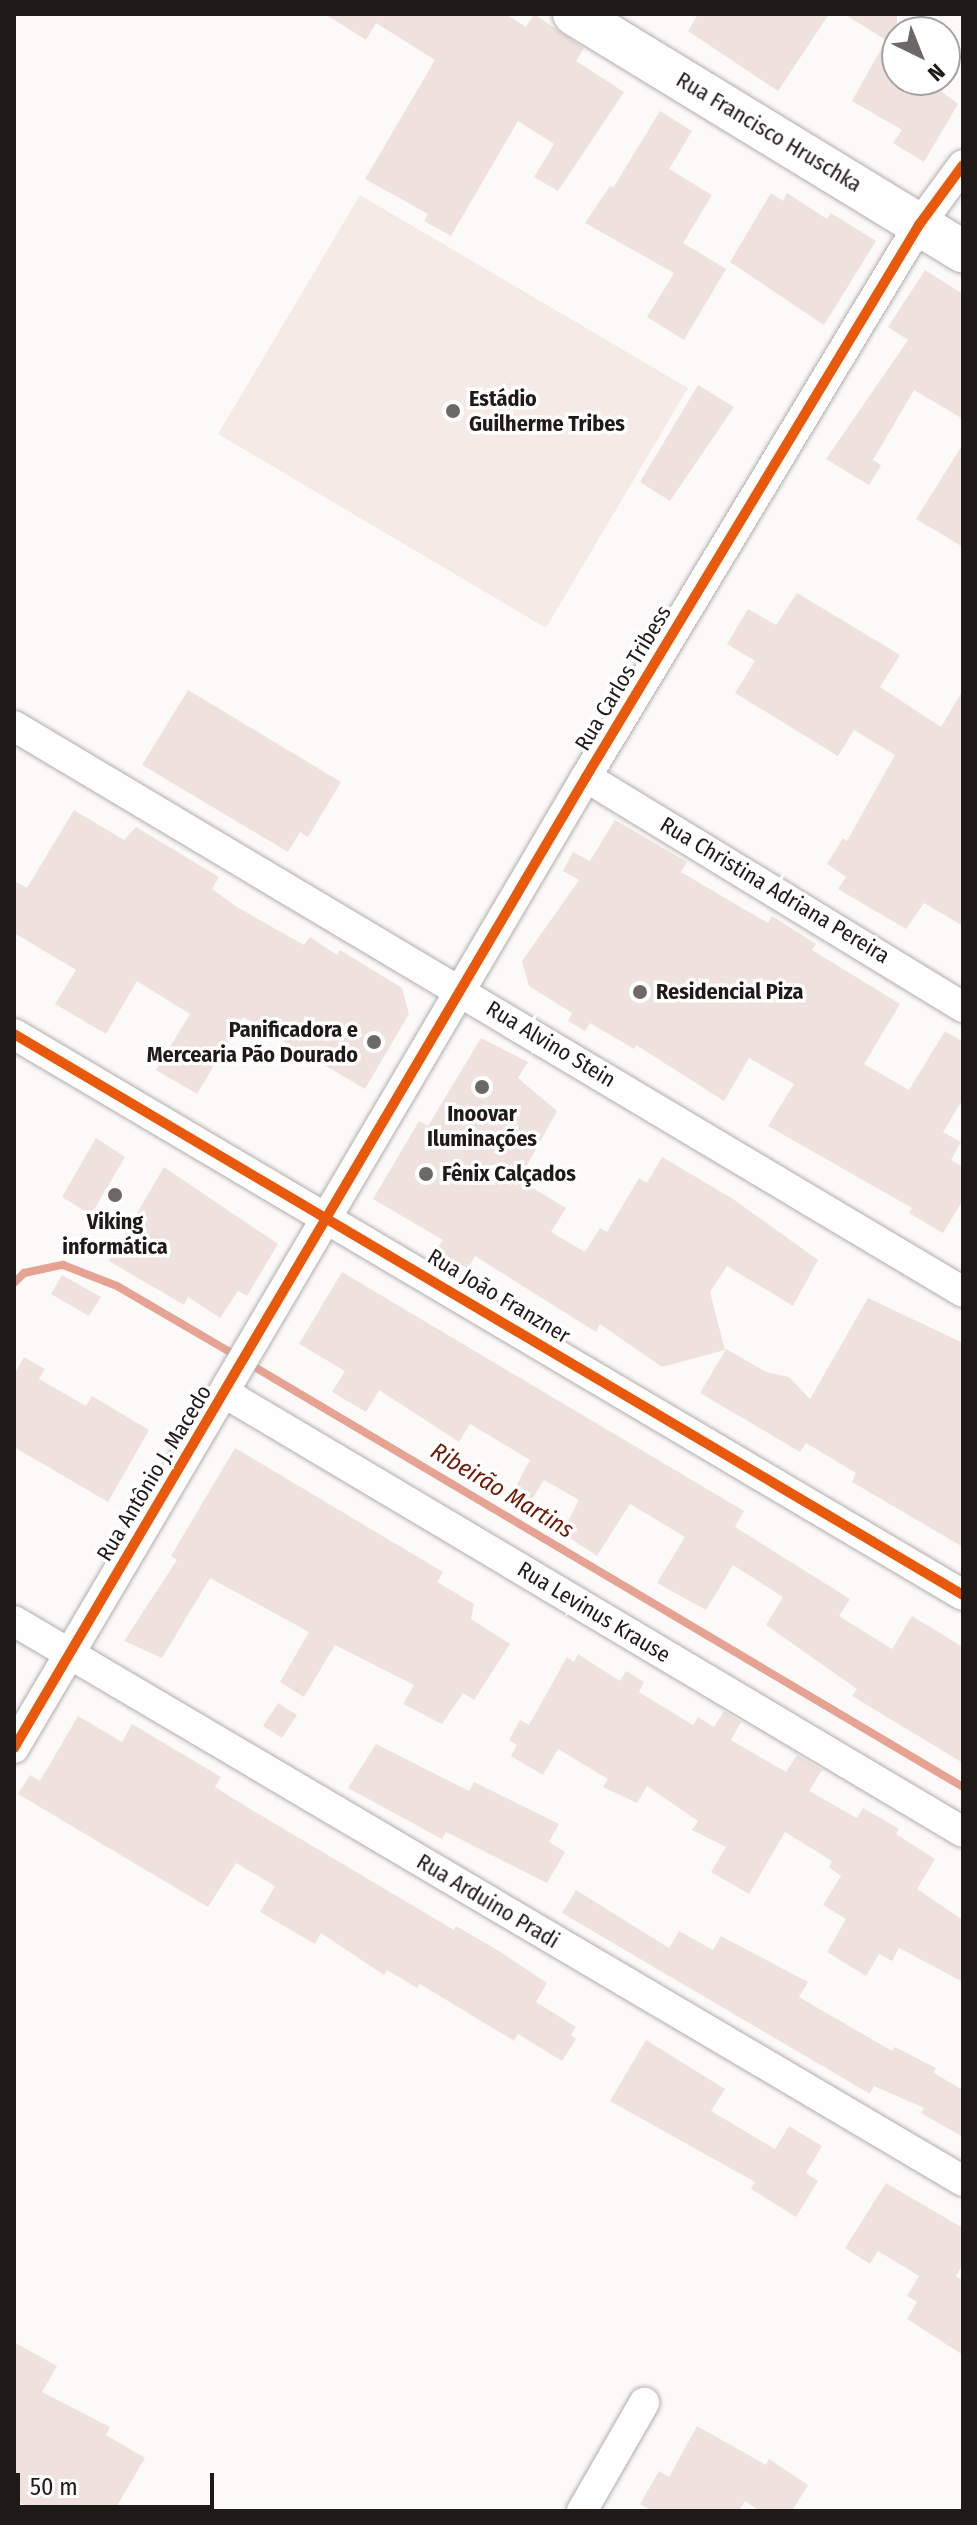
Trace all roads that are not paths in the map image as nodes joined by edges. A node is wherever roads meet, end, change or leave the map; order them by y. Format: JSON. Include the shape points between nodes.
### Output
{"nodes":[{"id":1,"x":574,"y":14,"type":"edge"},
{"id":2,"x":963,"y":165,"type":"edge"},
{"id":3,"x":919,"y":225,"type":"junction"},
{"id":4,"x":963,"y":251,"type":"edge"},
{"id":5,"x":14,"y":726,"type":"edge"},
{"id":6,"x":586,"y":777,"type":"junction"},
{"id":7,"x":462,"y":991,"type":"junction"},
{"id":8,"x":963,"y":1007,"type":"edge"},
{"id":9,"x":14,"y":1034,"type":"edge"},
{"id":10,"x":328,"y":1218,"type":"junction"},
{"id":11,"x":963,"y":1292,"type":"edge"},
{"id":12,"x":231,"y":1384,"type":"junction"},
{"id":13,"x":963,"y":1595,"type":"edge"},
{"id":14,"x":14,"y":1621,"type":"edge"},
{"id":15,"x":70,"y":1654,"type":"junction"},
{"id":16,"x":14,"y":1748,"type":"edge"},
{"id":17,"x":963,"y":1832,"type":"edge"},
{"id":18,"x":963,"y":2181,"type":"edge"},
{"id":19,"x":644,"y":2403,"type":"dead end"},
{"id":20,"x":582,"y":2511,"type":"edge"}],
"edges":[{"from":1,"to":3,"type":"main road","name":"Rua Francisco Hruschka"},
{"from":2,"to":3,"type":"street","name":"Rua Carlos Tribess"},
{"from":3,"to":4,"type":"main road","name":"Rua Francisco Hruschka"},
{"from":3,"to":6,"type":"street","name":"Rua Carlos Tribess"},
{"from":5,"to":7,"type":"street","name":"Rua Alvino Stein"},
{"from":6,"to":7,"type":"street","name":"Rua Carlos Tribess"},
{"from":6,"to":8,"type":"street","name":"Rua Christina Adriana Pereira"},
{"from":7,"to":10,"type":"street","name":"Rua Carlos Tribess"},
{"from":7,"to":11,"type":"street","name":"Rua Alvino Stein"},
{"from":9,"to":10,"type":"street","name":"Rua João Franzner"},
{"from":10,"to":12,"type":"street","name":"Rua Antônio J. Macedo"},
{"from":10,"to":13,"type":"street","name":"Rua João Franzner"},
{"from":12,"to":15,"type":"street","name":"Rua Antônio J. Macedo"},
{"from":12,"to":17,"type":"street","name":"Rua Levinus Krause"},
{"from":14,"to":15,"type":"street","name":"Rua Arduino Pradi"},
{"from":15,"to":16,"type":"street","name":"Rua Antônio J. Macedo"},
{"from":15,"to":18,"type":"street","name":"Rua Arduino Pradi"},
{"from":19,"to":20,"type":"street"}]}
